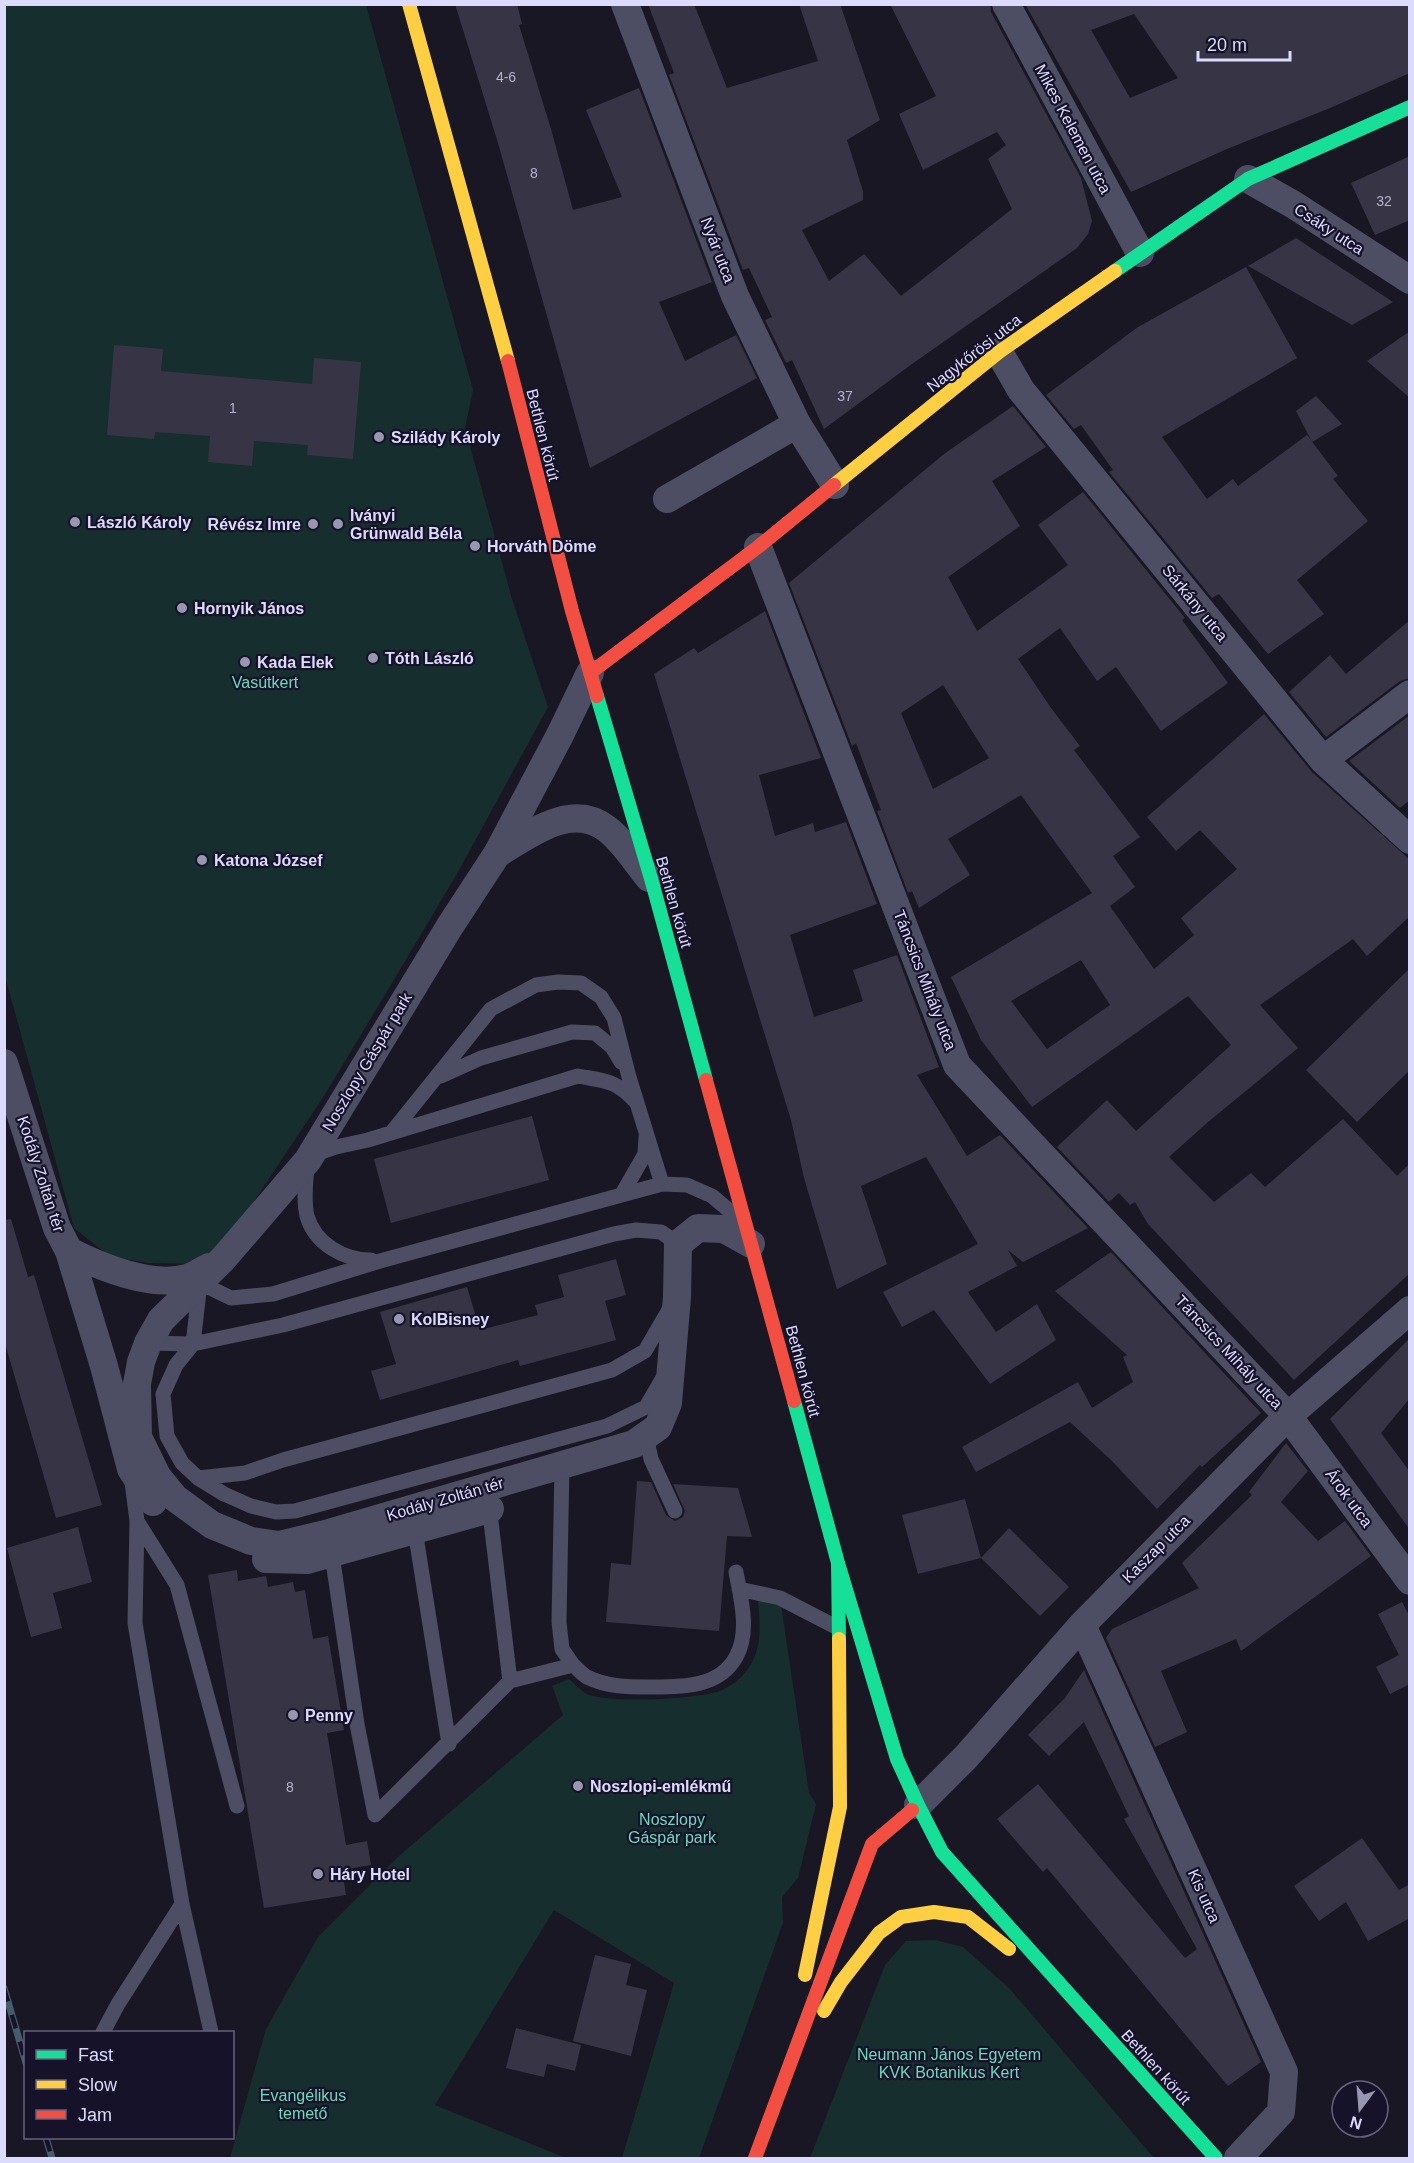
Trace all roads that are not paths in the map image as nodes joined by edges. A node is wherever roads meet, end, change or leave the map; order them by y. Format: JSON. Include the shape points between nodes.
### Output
{"nodes":[{"id":1,"x":409,"y":4,"type":"edge"},
{"id":2,"x":625,"y":4,"type":"edge"},
{"id":3,"x":1006,"y":4,"type":"edge"},
{"id":4,"x":1410,"y":107,"type":"edge"},
{"id":5,"x":1248,"y":179,"type":"junction"},
{"id":6,"x":1140,"y":253,"type":"junction"},
{"id":7,"x":1410,"y":280,"type":"edge"},
{"id":8,"x":999,"y":352,"type":"junction"},
{"id":9,"x":797,"y":424,"type":"junction"},
{"id":10,"x":835,"y":485,"type":"junction"},
{"id":11,"x":667,"y":499,"type":"dead end"},
{"id":12,"x":758,"y":547,"type":"junction"},
{"id":13,"x":590,"y":673,"type":"junction"},
{"id":14,"x":1410,"y":694,"type":"edge"},
{"id":15,"x":1323,"y":760,"type":"junction"},
{"id":16,"x":1410,"y":840,"type":"edge"},
{"id":17,"x":497,"y":854,"type":"junction"},
{"id":18,"x":652,"y":882,"type":"junction"},
{"id":19,"x":4,"y":1063,"type":"edge"},
{"id":20,"x":629,"y":1077,"type":"junction"},
{"id":21,"x":437,"y":1078,"type":"junction"},
{"id":22,"x":640,"y":1106,"type":"junction"},
{"id":23,"x":646,"y":1128,"type":"junction"},
{"id":24,"x":392,"y":1132,"type":"junction"},
{"id":25,"x":309,"y":1158,"type":"junction"},
{"id":26,"x":662,"y":1184,"type":"junction"},
{"id":27,"x":622,"y":1194,"type":"junction"},
{"id":28,"x":749,"y":1235,"type":"junction"},
{"id":29,"x":678,"y":1244,"type":"junction"},
{"id":30,"x":69,"y":1251,"type":"junction"},
{"id":31,"x":224,"y":1259,"type":"junction"},
{"id":32,"x":380,"y":1261,"type":"junction"},
{"id":33,"x":200,"y":1283,"type":"junction"},
{"id":34,"x":677,"y":1297,"type":"junction"},
{"id":35,"x":1410,"y":1310,"type":"edge"},
{"id":36,"x":148,"y":1343,"type":"junction"},
{"id":37,"x":193,"y":1344,"type":"junction"},
{"id":38,"x":673,"y":1361,"type":"junction"},
{"id":39,"x":104,"y":1366,"type":"junction"},
{"id":40,"x":136,"y":1406,"type":"junction"},
{"id":41,"x":1288,"y":1416,"type":"junction"},
{"id":42,"x":167,"y":1436,"type":"junction"},
{"id":43,"x":138,"y":1437,"type":"junction"},
{"id":44,"x":648,"y":1447,"type":"junction"},
{"id":45,"x":562,"y":1465,"type":"junction"},
{"id":46,"x":131,"y":1468,"type":"junction"},
{"id":47,"x":198,"y":1478,"type":"junction"},
{"id":48,"x":488,"y":1498,"type":"junction"},
{"id":49,"x":675,"y":1511,"type":"dead end"},
{"id":50,"x":168,"y":1515,"type":"junction"},
{"id":51,"x":414,"y":1519,"type":"junction"},
{"id":52,"x":137,"y":1521,"type":"junction"},
{"id":53,"x":331,"y":1543,"type":"junction"},
{"id":54,"x":838,"y":1563,"type":"junction"},
{"id":55,"x":736,"y":1572,"type":"dead end"},
{"id":56,"x":1410,"y":1581,"type":"edge"},
{"id":57,"x":740,"y":1589,"type":"junction"},
{"id":58,"x":1082,"y":1624,"type":"junction"},
{"id":59,"x":838,"y":1628,"type":"junction"},
{"id":60,"x":573,"y":1665,"type":"junction"},
{"id":61,"x":510,"y":1681,"type":"junction"},
{"id":62,"x":448,"y":1744,"type":"junction"},
{"id":63,"x":918,"y":1805,"type":"junction"},
{"id":64,"x":237,"y":1806,"type":"dead end"},
{"id":65,"x":182,"y":1904,"type":"junction"},
{"id":66,"x":1071,"y":1998,"type":"junction"},
{"id":67,"x":104,"y":2031,"type":"edge"},
{"id":68,"x":211,"y":2031,"type":"edge"},
{"id":69,"x":780,"y":2088,"type":"junction"},
{"id":70,"x":755,"y":2158,"type":"edge"},
{"id":71,"x":1216,"y":2158,"type":"edge"},
{"id":72,"x":1238,"y":2158,"type":"edge"}],
"edges":[{"from":1,"to":13,"type":"street","name":"Bethlen körút"},
{"from":2,"to":9,"type":"street","name":"Nyár utca","via":[[735,296]]},
{"from":3,"to":6,"type":"street","name":"Mikes Kelemen utca"},
{"from":4,"to":5,"type":"street","name":"Nagykőrösi utca"},
{"from":5,"to":6,"type":"street","name":"Nagykőrösi utca"},
{"from":5,"to":7,"type":"street","name":"Csáky utca"},
{"from":6,"to":8,"type":"street","name":"Nagykőrösi utca"},
{"from":8,"to":10,"type":"street","name":"Nagykőrösi utca"},
{"from":8,"to":15,"type":"street","name":"Sárkány utca","via":[[1021,390]]},
{"from":9,"to":10,"type":"street","name":"Nyár utca"},
{"from":9,"to":11,"type":"street"},
{"from":10,"to":12,"type":"street","name":"Nagykőrösi utca"},
{"from":12,"to":13,"type":"street","name":"Nagykőrösi utca"},
{"from":12,"to":41,"type":"street","name":"Táncsics Mihály utca","via":[[957,1065]]},
{"from":13,"to":17,"type":"street","name":"Noszlopy Gáspár park"},
{"from":13,"to":18,"type":"street","name":"Bethlen körút"},
{"from":14,"to":15,"type":"street"},
{"from":15,"to":16,"type":"street","name":"Sárkány utca"},
{"from":17,"to":18,"type":"street","name":"Noszlopy Gáspár park","via":[[561,819],[585,818],[608,830]]},
{"from":17,"to":25,"type":"street","name":"Noszlopy Gáspár park"},
{"from":18,"to":28,"type":"street","name":"Bethlen körút"},
{"from":19,"to":30,"type":"street","name":"Kodály Zoltán tér","via":[[57,1228]]},
{"from":20,"to":21,"type":"lane","via":[[612,1047],[595,1033],[572,1032],[481,1058]]},
{"from":20,"to":21,"type":"lane","via":[[614,1018],[601,997],[581,983],[558,982],[536,985],[491,1009]]},
{"from":20,"to":22,"type":"lane"},
{"from":21,"to":24,"type":"lane"},
{"from":22,"to":23,"type":"lane"},
{"from":22,"to":24,"type":"lane","via":[[623,1088],[578,1076]]},
{"from":23,"to":26,"type":"lane"},
{"from":23,"to":27,"type":"lane","via":[[645,1154]]},
{"from":24,"to":25,"type":"lane"},
{"from":25,"to":31,"type":"street","name":"Noszlopy Gáspár park"},
{"from":25,"to":32,"type":"lane","via":[[305,1197],[313,1227],[340,1254],[356,1260]]},
{"from":26,"to":27,"type":"lane"},
{"from":26,"to":28,"type":"lane","via":[[687,1185],[712,1196]]},
{"from":27,"to":32,"type":"lane"},
{"from":28,"to":29,"type":"street","via":[[698,1228]]},
{"from":28,"to":54,"type":"street","name":"Bethlen körút"},
{"from":29,"to":34,"type":"street","name":"Kodály Zoltán tér"},
{"from":29,"to":37,"type":"lane","via":[[661,1232],[636,1230],[614,1234],[282,1325]]},
{"from":30,"to":31,"type":"street","name":"Kodály Zoltán tér","via":[[108,1269],[154,1280],[187,1278]]},
{"from":30,"to":39,"type":"street","name":"Kodály Zoltán tér"},
{"from":31,"to":33,"type":"street","name":"Noszlopy Gáspár park"},
{"from":32,"to":33,"type":"lane","via":[[273,1294],[231,1298]]},
{"from":33,"to":36,"type":"street","name":"Kodály Zoltán tér","via":[[161,1320]]},
{"from":33,"to":37,"type":"lane"},
{"from":34,"to":38,"type":"street","name":"Kodály Zoltán tér"},
{"from":34,"to":47,"type":"lane","via":[[645,1351],[612,1370],[245,1473]]},
{"from":35,"to":41,"type":"street","name":"Kaszap utca"},
{"from":36,"to":37,"type":"lane"},
{"from":36,"to":40,"type":"street","name":"Kodály Zoltán tér","via":[[141,1362]]},
{"from":37,"to":42,"type":"lane","via":[[176,1365],[163,1394]]},
{"from":38,"to":44,"type":"street","name":"Kodály Zoltán tér","via":[[668,1402]]},
{"from":38,"to":47,"type":"lane","via":[[646,1407],[607,1426],[295,1511],[276,1512],[251,1506]]},
{"from":39,"to":40,"type":"street","name":"Kodály Zoltán tér"},
{"from":39,"to":46,"type":"street","name":"Kodály Zoltán tér"},
{"from":40,"to":42,"type":"lane"},
{"from":40,"to":43,"type":"street","name":"Kodály Zoltán tér"},
{"from":41,"to":56,"type":"street","name":"Árok utca"},
{"from":41,"to":58,"type":"street","name":"Kaszap utca"},
{"from":42,"to":47,"type":"lane","via":[[182,1462]]},
{"from":43,"to":46,"type":"lane"},
{"from":43,"to":50,"type":"street","name":"Kodály Zoltán tér","via":[[155,1497]]},
{"from":43,"to":53,"type":"street","name":"Kodály Zoltán tér","via":[[157,1476],[174,1498],[213,1525],[251,1541],[279,1545]]},
{"from":44,"to":45,"type":"street","name":"Kodály Zoltán tér","via":[[634,1444]]},
{"from":44,"to":49,"type":"lane"},
{"from":45,"to":48,"type":"street","name":"Kodály Zoltán tér"},
{"from":45,"to":60,"type":"lane","via":[[559,1622],[562,1649]]},
{"from":46,"to":50,"type":"street","name":"Kodály Zoltán tér","via":[[151,1500]]},
{"from":46,"to":52,"type":"lane"},
{"from":48,"to":51,"type":"street","name":"Kodály Zoltán tér"},
{"from":48,"to":61,"type":"lane"},
{"from":50,"to":53,"type":"street","name":"Kodály Zoltán tér","via":[[193,1534],[245,1556],[307,1560]]},
{"from":51,"to":53,"type":"street","name":"Kodály Zoltán tér"},
{"from":51,"to":62,"type":"lane"},
{"from":52,"to":64,"type":"lane","via":[[177,1585]]},
{"from":52,"to":65,"type":"lane","via":[[135,1623]]},
{"from":53,"to":62,"type":"lane","via":[[375,1815]]},
{"from":54,"to":59,"type":"street"},
{"from":54,"to":63,"type":"street","name":"Bethlen körút","via":[[897,1759]]},
{"from":55,"to":57,"type":"lane"},
{"from":57,"to":59,"type":"lane","via":[[780,1598]]},
{"from":57,"to":60,"type":"lane","via":[[744,1636],[736,1659],[715,1678],[679,1687],[620,1687],[585,1676]]},
{"from":58,"to":63,"type":"street","name":"Kaszap utca","via":[[966,1757]]},
{"from":58,"to":72,"type":"street","name":"Kis utca","via":[[1284,2072],[1281,2112]]},
{"from":59,"to":69,"type":"street","via":[[840,1807]]},
{"from":60,"to":61,"type":"lane"},
{"from":61,"to":62,"type":"lane"},
{"from":63,"to":66,"type":"street","name":"Bethlen körút","via":[[942,1852]]},
{"from":63,"to":69,"type":"street","via":[[872,1844]]},
{"from":65,"to":67,"type":"lane"},
{"from":65,"to":68,"type":"lane"},
{"from":66,"to":69,"type":"street","via":[[968,1917],[934,1912],[901,1917],[879,1933],[841,1982]]},
{"from":66,"to":71,"type":"street","name":"Bethlen körút"},
{"from":69,"to":70,"type":"street"}]}
